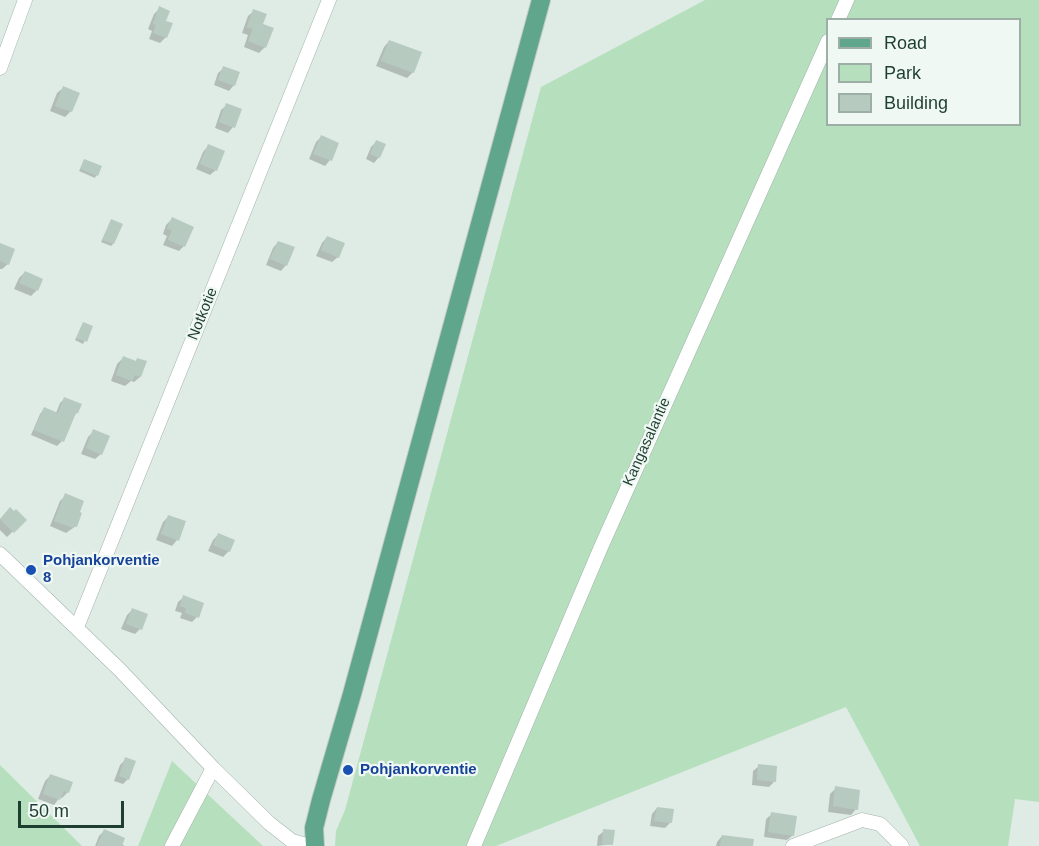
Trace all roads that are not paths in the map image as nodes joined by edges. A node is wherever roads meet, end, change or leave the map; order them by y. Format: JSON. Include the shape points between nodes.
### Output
{"nodes":[{"id":1,"x":25,"y":0,"type":"edge"},
{"id":2,"x":329,"y":0,"type":"edge"},
{"id":3,"x":541,"y":0,"type":"edge"},
{"id":4,"x":847,"y":0,"type":"edge"},
{"id":5,"x":839,"y":18,"type":"edge"},
{"id":6,"x":826,"y":45,"type":"edge"},
{"id":7,"x":0,"y":68,"type":"edge"},
{"id":8,"x":0,"y":554,"type":"edge"},
{"id":9,"x":77,"y":627,"type":"junction"},
{"id":10,"x":213,"y":768,"type":"junction"},
{"id":11,"x":172,"y":846,"type":"edge"},
{"id":12,"x":310,"y":846,"type":"edge"},
{"id":13,"x":315,"y":846,"type":"edge"},
{"id":14,"x":474,"y":846,"type":"edge"},
{"id":15,"x":793,"y":846,"type":"edge"},
{"id":16,"x":902,"y":846,"type":"edge"}],
"edges":[{"from":1,"to":7,"type":"street"},
{"from":2,"to":9,"type":"street","name":"Notkotie"},
{"from":3,"to":13,"type":"main road","via":[[321,800],[314,828]]},
{"from":4,"to":5,"type":"street"},
{"from":6,"to":14,"type":"street","name":"Kangasalantie","via":[[601,547]]},
{"from":8,"to":9,"type":"street"},
{"from":9,"to":10,"type":"street"},
{"from":10,"to":11,"type":"street"},
{"from":10,"to":12,"type":"street","via":[[269,824],[292,841]]},
{"from":15,"to":16,"type":"street","via":[[862,820],[880,824]]}]}
